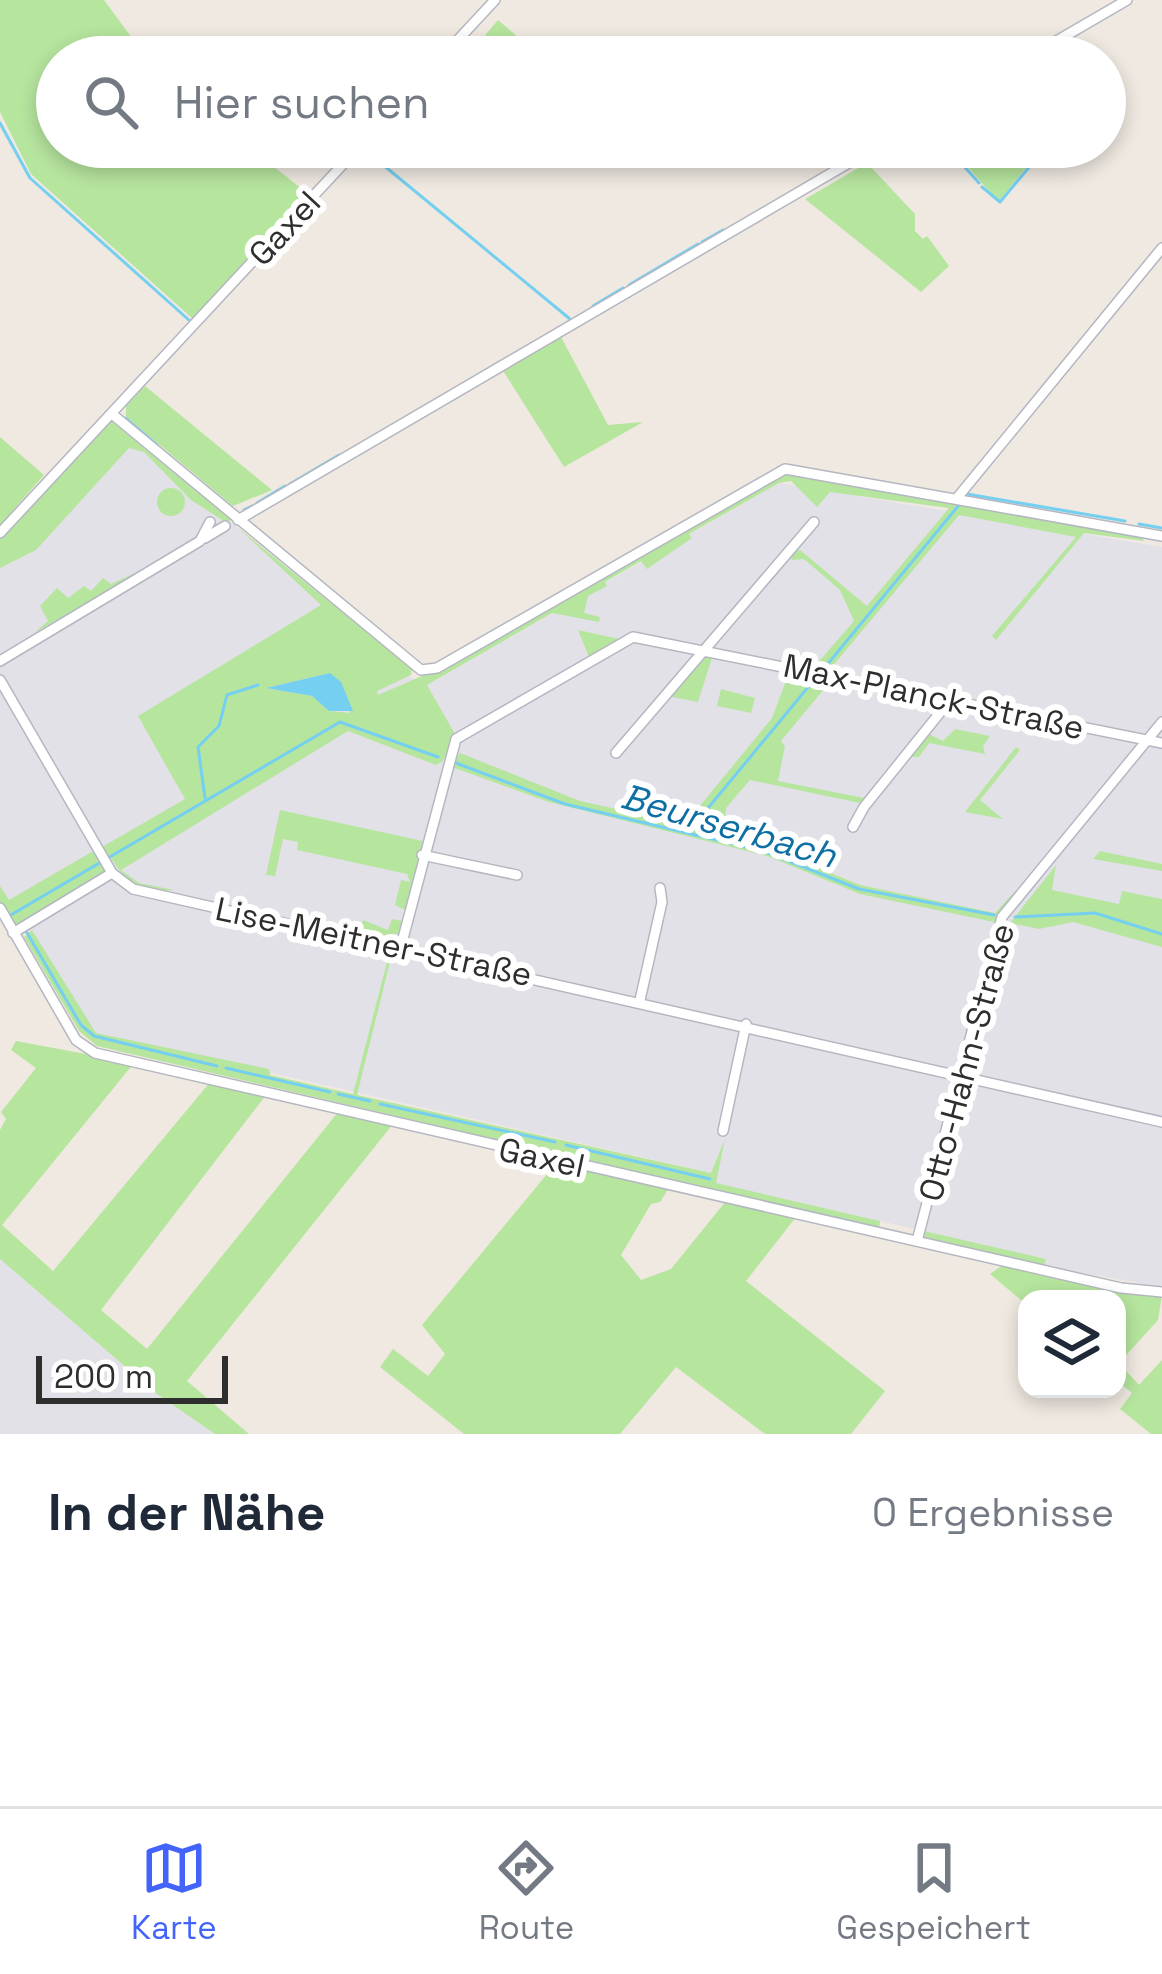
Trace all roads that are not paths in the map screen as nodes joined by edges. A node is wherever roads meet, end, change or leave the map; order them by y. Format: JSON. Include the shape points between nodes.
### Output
{"nodes":[{"id":1,"x":495,"y":0,"type":"edge"},
{"id":2,"x":1126,"y":0,"type":"edge"},
{"id":3,"x":462,"y":36,"type":"edge"},
{"id":4,"x":1065,"y":36,"type":"edge"},
{"id":5,"x":340,"y":168,"type":"edge"},
{"id":6,"x":840,"y":168,"type":"edge"},
{"id":7,"x":1162,"y":248,"type":"edge"},
{"id":8,"x":112,"y":414,"type":"junction"},
{"id":9,"x":957,"y":498,"type":"junction"},
{"id":10,"x":238,"y":520,"type":"junction"},
{"id":11,"x":211,"y":522,"type":"dead end"},
{"id":12,"x":814,"y":522,"type":"dead end"},
{"id":13,"x":225,"y":526,"type":"dead end"},
{"id":14,"x":0,"y":533,"type":"edge"},
{"id":15,"x":1162,"y":536,"type":"edge"},
{"id":16,"x":200,"y":541,"type":"junction"},
{"id":17,"x":705,"y":650,"type":"junction"},
{"id":18,"x":0,"y":662,"type":"edge"},
{"id":19,"x":0,"y":680,"type":"edge"},
{"id":20,"x":951,"y":699,"type":"junction"},
{"id":21,"x":1162,"y":722,"type":"edge"},
{"id":22,"x":1148,"y":740,"type":"junction"},
{"id":23,"x":1162,"y":743,"type":"edge"},
{"id":24,"x":616,"y":753,"type":"dead end"},
{"id":25,"x":853,"y":827,"type":"dead end"},
{"id":26,"x":422,"y":856,"type":"junction"},
{"id":27,"x":108,"y":865,"type":"junction"},
{"id":28,"x":517,"y":875,"type":"dead end"},
{"id":29,"x":661,"y":888,"type":"dead end"},
{"id":30,"x":0,"y":908,"type":"edge"},
{"id":31,"x":13,"y":933,"type":"junction"},
{"id":32,"x":401,"y":946,"type":"junction"},
{"id":33,"x":640,"y":1000,"type":"junction"},
{"id":34,"x":746,"y":1024,"type":"junction"},
{"id":35,"x":959,"y":1074,"type":"junction"},
{"id":36,"x":1162,"y":1123,"type":"edge"},
{"id":37,"x":723,"y":1131,"type":"dead end"},
{"id":38,"x":917,"y":1241,"type":"junction"},
{"id":39,"x":1162,"y":1292,"type":"edge"}],
"edges":[{"from":1,"to":3,"type":"street"},
{"from":2,"to":4,"type":"street"},
{"from":5,"to":8,"type":"street","name":"Gaxel"},
{"from":6,"to":10,"type":"street"},
{"from":7,"to":9,"type":"street"},
{"from":8,"to":10,"type":"street"},
{"from":8,"to":14,"type":"street","name":"Gaxel"},
{"from":9,"to":10,"type":"street","via":[[778,471],[428,670],[407,664]]},
{"from":9,"to":15,"type":"street"},
{"from":11,"to":16,"type":"street"},
{"from":12,"to":17,"type":"street"},
{"from":13,"to":16,"type":"street"},
{"from":16,"to":18,"type":"street"},
{"from":17,"to":20,"type":"street","name":"Max-Planck-Straße"},
{"from":17,"to":24,"type":"street"},
{"from":17,"to":26,"type":"street","name":"Max-Planck-Straße","via":[[630,638],[460,735]]},
{"from":19,"to":27,"type":"street"},
{"from":20,"to":22,"type":"street","name":"Max-Planck-Straße"},
{"from":20,"to":25,"type":"street"},
{"from":21,"to":22,"type":"street","name":"Otto-Hahn-Straße"},
{"from":22,"to":23,"type":"street","name":"Max-Planck-Straße"},
{"from":22,"to":35,"type":"street","name":"Otto-Hahn-Straße","via":[[1002,917]]},
{"from":26,"to":28,"type":"street"},
{"from":26,"to":32,"type":"street","name":"Max-Planck-Straße"},
{"from":27,"to":31,"type":"street"},
{"from":27,"to":32,"type":"street","name":"Lise-Meitner-Straße","via":[[141,891]]},
{"from":29,"to":33,"type":"street"},
{"from":30,"to":31,"type":"street","name":"Gaxel"},
{"from":31,"to":38,"type":"street","name":"Gaxel","via":[[76,1040],[95,1053]]},
{"from":32,"to":33,"type":"street","name":"Lise-Meitner-Straße"},
{"from":33,"to":34,"type":"street","name":"Lise-Meitner-Straße"},
{"from":34,"to":35,"type":"street","name":"Lise-Meitner-Straße"},
{"from":34,"to":37,"type":"street"},
{"from":35,"to":36,"type":"street","name":"Lise-Meitner-Straße"},
{"from":35,"to":38,"type":"street","name":"Otto-Hahn-Straße"},
{"from":38,"to":39,"type":"street","name":"Gaxel"}]}
